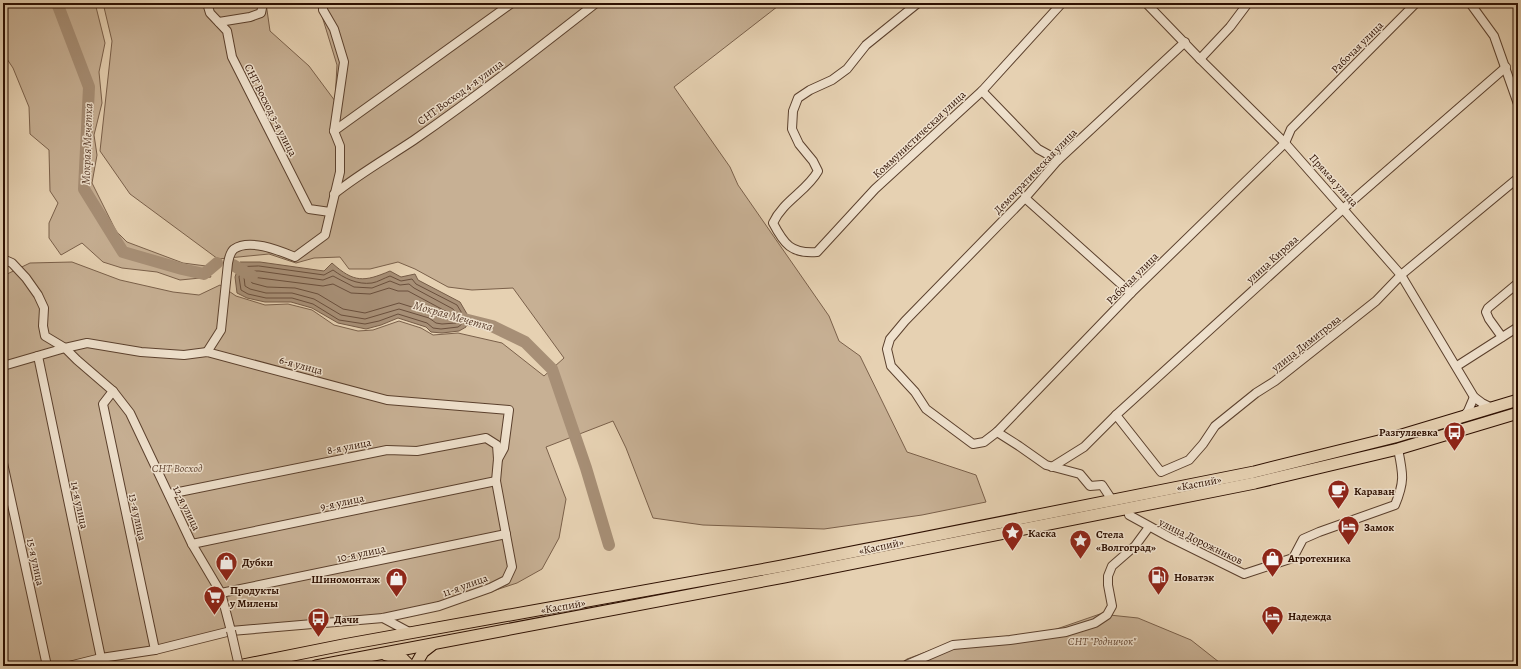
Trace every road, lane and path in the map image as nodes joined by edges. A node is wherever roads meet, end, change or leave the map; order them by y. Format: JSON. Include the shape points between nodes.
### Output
{"nodes":[{"id":1,"x":207,"y":3,"type":"edge"},
{"id":2,"x":263,"y":3,"type":"edge"},
{"id":3,"x":323,"y":3,"type":"edge"},
{"id":4,"x":512,"y":3,"type":"edge"},
{"id":5,"x":596,"y":3,"type":"edge"},
{"id":6,"x":918,"y":3,"type":"edge"},
{"id":7,"x":1062,"y":3,"type":"edge"},
{"id":8,"x":1146,"y":3,"type":"edge"},
{"id":9,"x":1248,"y":3,"type":"edge"},
{"id":10,"x":1416,"y":3,"type":"edge"},
{"id":11,"x":1470,"y":3,"type":"edge"},
{"id":12,"x":219,"y":22,"type":"junction"},
{"id":13,"x":1185,"y":42,"type":"junction"},
{"id":14,"x":1200,"y":59,"type":"junction"},
{"id":15,"x":1506,"y":66,"type":"junction"},
{"id":16,"x":982,"y":91,"type":"junction"},
{"id":17,"x":1518,"y":104,"type":"edge"},
{"id":18,"x":334,"y":131,"type":"junction"},
{"id":19,"x":1285,"y":143,"type":"junction"},
{"id":20,"x":1058,"y":160,"type":"junction"},
{"id":21,"x":1518,"y":178,"type":"edge"},
{"id":22,"x":334,"y":194,"type":"junction"},
{"id":23,"x":1025,"y":198,"type":"junction"},
{"id":24,"x":1344,"y":208,"type":"junction"},
{"id":25,"x":330,"y":212,"type":"junction"},
{"id":26,"x":3,"y":260,"type":"edge"},
{"id":27,"x":1401,"y":275,"type":"junction"},
{"id":28,"x":1518,"y":283,"type":"edge"},
{"id":29,"x":1131,"y":293,"type":"junction"},
{"id":30,"x":905,"y":321,"type":"joint"},
{"id":31,"x":1518,"y":327,"type":"edge"},
{"id":32,"x":1502,"y":337,"type":"junction"},
{"id":33,"x":65,"y":348,"type":"junction"},
{"id":34,"x":208,"y":352,"type":"junction"},
{"id":35,"x":38,"y":356,"type":"junction"},
{"id":36,"x":3,"y":366,"type":"edge"},
{"id":37,"x":1457,"y":366,"type":"junction"},
{"id":38,"x":114,"y":391,"type":"junction"},
{"id":39,"x":1474,"y":397,"type":"junction"},
{"id":40,"x":1518,"y":400,"type":"edge"},
{"id":41,"x":1492,"y":408,"type":"junction"},
{"id":42,"x":1518,"y":413,"type":"edge"},
{"id":43,"x":1116,"y":416,"type":"junction"},
{"id":44,"x":1464,"y":416,"type":"junction"},
{"id":45,"x":997,"y":432,"type":"junction"},
{"id":46,"x":1398,"y":449,"type":"junction"},
{"id":47,"x":498,"y":459,"type":"junction"},
{"id":48,"x":3,"y":463,"type":"edge"},
{"id":49,"x":1052,"y":466,"type":"junction"},
{"id":50,"x":496,"y":482,"type":"junction"},
{"id":51,"x":168,"y":494,"type":"junction"},
{"id":52,"x":1112,"y":500,"type":"junction"},
{"id":53,"x":1128,"y":512,"type":"junction"},
{"id":54,"x":1149,"y":527,"type":"junction"},
{"id":55,"x":506,"y":534,"type":"junction"},
{"id":56,"x":192,"y":544,"type":"junction"},
{"id":57,"x":221,"y":593,"type":"junction"},
{"id":58,"x":383,"y":618,"type":"junction"},
{"id":59,"x":231,"y":631,"type":"junction"},
{"id":60,"x":411,"y":633,"type":"junction"},
{"id":61,"x":433,"y":644,"type":"junction"},
{"id":62,"x":155,"y":650,"type":"junction"},
{"id":63,"x":383,"y":654,"type":"junction"},
{"id":64,"x":100,"y":658,"type":"junction"},
{"id":65,"x":47,"y":666,"type":"edge"},
{"id":66,"x":69,"y":666,"type":"edge"},
{"id":67,"x":238,"y":666,"type":"edge"},
{"id":68,"x":316,"y":666,"type":"edge"},
{"id":69,"x":410,"y":666,"type":"edge"},
{"id":70,"x":415,"y":666,"type":"edge"},
{"id":71,"x":904,"y":666,"type":"edge"}],
"edges":[{"from":1,"to":12,"type":"street","name":"СНТ Восход 3-я улица","via":[[210,13]]},
{"from":2,"to":12,"type":"street","via":[[261,13]]},
{"from":3,"to":18,"type":"street","via":[[323,10],[334,29],[344,62]]},
{"from":4,"to":18,"type":"street"},
{"from":5,"to":22,"type":"street","name":"СНТ Восход 4-я улица","via":[[426,131]]},
{"from":6,"to":16,"type":"street","name":"Коммунистическая улица","via":[[866,44],[847,69],[798,98],[793,111],[792,129],[818,171],[812,181],[778,212],[773,223],[782,240],[793,250],[817,252],[875,189]]},
{"from":7,"to":16,"type":"street","name":"Коммунистическая улица"},
{"from":8,"to":13,"type":"street","name":"Прямая улица"},
{"from":9,"to":14,"type":"street"},
{"from":10,"to":19,"type":"street","name":"Рабочая улица","via":[[1291,128]]},
{"from":11,"to":15,"type":"street","via":[[1494,36]]},
{"from":12,"to":25,"type":"street","name":"СНТ Восход 3-я улица","via":[[227,31],[232,57],[309,209]]},
{"from":13,"to":14,"type":"street","name":"Прямая улица"},
{"from":13,"to":20,"type":"street","name":"Демократическая улица"},
{"from":14,"to":19,"type":"street","name":"Прямая улица"},
{"from":15,"to":17,"type":"street"},
{"from":15,"to":24,"type":"street","name":"улица Кирова"},
{"from":16,"to":20,"type":"street","via":[[1038,149]]},
{"from":18,"to":22,"type":"street","via":[[340,146],[340,172]]},
{"from":19,"to":24,"type":"street","name":"Прямая улица"},
{"from":19,"to":29,"type":"street","name":"Рабочая улица"},
{"from":20,"to":23,"type":"street","name":"Демократическая улица"},
{"from":21,"to":27,"type":"street","name":"улица Димитрова"},
{"from":22,"to":25,"type":"street"},
{"from":23,"to":29,"type":"street"},
{"from":23,"to":30,"type":"street","name":"Демократическая улица"},
{"from":24,"to":27,"type":"street","name":"Прямая улица"},
{"from":24,"to":43,"type":"street","name":"улица Кирова"},
{"from":25,"to":34,"type":"street","via":[[325,235],[295,258],[272,248],[249,244],[235,248],[228,263],[221,330]]},
{"from":26,"to":33,"type":"street","name":"12-я улица","via":[[12,263],[38,295],[44,308],[45,336]]},
{"from":27,"to":37,"type":"street","name":"Прямая улица"},
{"from":27,"to":43,"type":"street","name":"улица Димитрова","via":[[1376,302],[1215,426],[1189,460],[1160,472]]},
{"from":28,"to":32,"type":"street","via":[[1486,312]]},
{"from":29,"to":45,"type":"street","name":"Рабочая улица"},
{"from":30,"to":45,"type":"street","name":"Рабочая улица","via":[[890,339],[887,349],[891,366],[915,392],[926,410],[973,444],[984,442]]},
{"from":31,"to":32,"type":"street"},
{"from":32,"to":37,"type":"street"},
{"from":33,"to":34,"type":"street","name":"6-я улица","via":[[88,343],[141,352],[184,355]]},
{"from":33,"to":35,"type":"street","name":"6-я улица"},
{"from":33,"to":38,"type":"street","name":"12-я улица"},
{"from":34,"to":47,"type":"street","name":"6-я улица","via":[[387,400],[509,410],[504,448]]},
{"from":35,"to":36,"type":"street"},
{"from":35,"to":64,"type":"street","name":"14-я улица"},
{"from":37,"to":39,"type":"street","name":"Прямая улица"},
{"from":38,"to":51,"type":"street","name":"12-я улица","via":[[130,413]]},
{"from":38,"to":62,"type":"street","name":"13-я улица","via":[[103,404]]},
{"from":39,"to":41,"type":"street"},
{"from":39,"to":44,"type":"street"},
{"from":40,"to":41,"type":"highway","name":"«Каспий»"},
{"from":41,"to":44,"type":"highway","name":"«Каспий»"},
{"from":42,"to":46,"type":"highway","name":"«Каспий»"},
{"from":43,"to":49,"type":"street","name":"улица Кирова","via":[[1084,446]]},
{"from":44,"to":52,"type":"highway","name":"«Каспий»","via":[[1395,437],[1254,472]]},
{"from":45,"to":49,"type":"street","via":[[1046,465]]},
{"from":46,"to":53,"type":"highway","name":"«Каспий»"},
{"from":46,"to":54,"type":"street","name":"улица Дорожников","via":[[1403,476],[1395,505],[1303,539],[1293,558],[1244,574]]},
{"from":47,"to":50,"type":"street","name":"8-я улица"},
{"from":47,"to":51,"type":"street","name":"8-я улица","via":[[497,445],[486,438],[417,451],[387,450]]},
{"from":48,"to":65,"type":"street","name":"15-я улица"},
{"from":49,"to":52,"type":"street","via":[[1080,474],[1090,486],[1102,485]]},
{"from":50,"to":55,"type":"street","name":"11-я улица"},
{"from":50,"to":56,"type":"street","name":"9-я улица"},
{"from":51,"to":56,"type":"street","name":"12-я улица"},
{"from":52,"to":60,"type":"highway","name":"«Каспий»","via":[[782,566]]},
{"from":53,"to":54,"type":"street","name":"улица Дорожников"},
{"from":53,"to":61,"type":"highway","name":"«Каспий»","via":[[1117,512]]},
{"from":54,"to":71,"type":"street","via":[[1135,546],[1112,566],[1108,585],[1112,606],[1107,615],[1094,623],[1066,632],[953,645]]},
{"from":55,"to":57,"type":"street","name":"10-я улица"},
{"from":55,"to":58,"type":"street","name":"11-я улица","via":[[512,567],[506,580],[438,606]]},
{"from":56,"to":57,"type":"street","name":"12-я улица"},
{"from":57,"to":59,"type":"street","name":"12-я улица"},
{"from":58,"to":59,"type":"street","name":"11-я улица"},
{"from":58,"to":60,"type":"street"},
{"from":59,"to":62,"type":"street","name":"11-я улица"},
{"from":59,"to":67,"type":"street","name":"12-я улица","bridge":true},
{"from":60,"to":67,"type":"highway","name":"«Каспий»"},
{"from":61,"to":63,"type":"highway","name":"«Каспий»"},
{"from":61,"to":70,"type":"highway","via":[[423,652]]},
{"from":62,"to":64,"type":"street","name":"11-я улица"},
{"from":63,"to":68,"type":"highway","name":"«Каспий»"},
{"from":63,"to":69,"type":"highway","via":[[403,659]]},
{"from":64,"to":66,"type":"street","name":"11-я улица"}]}
